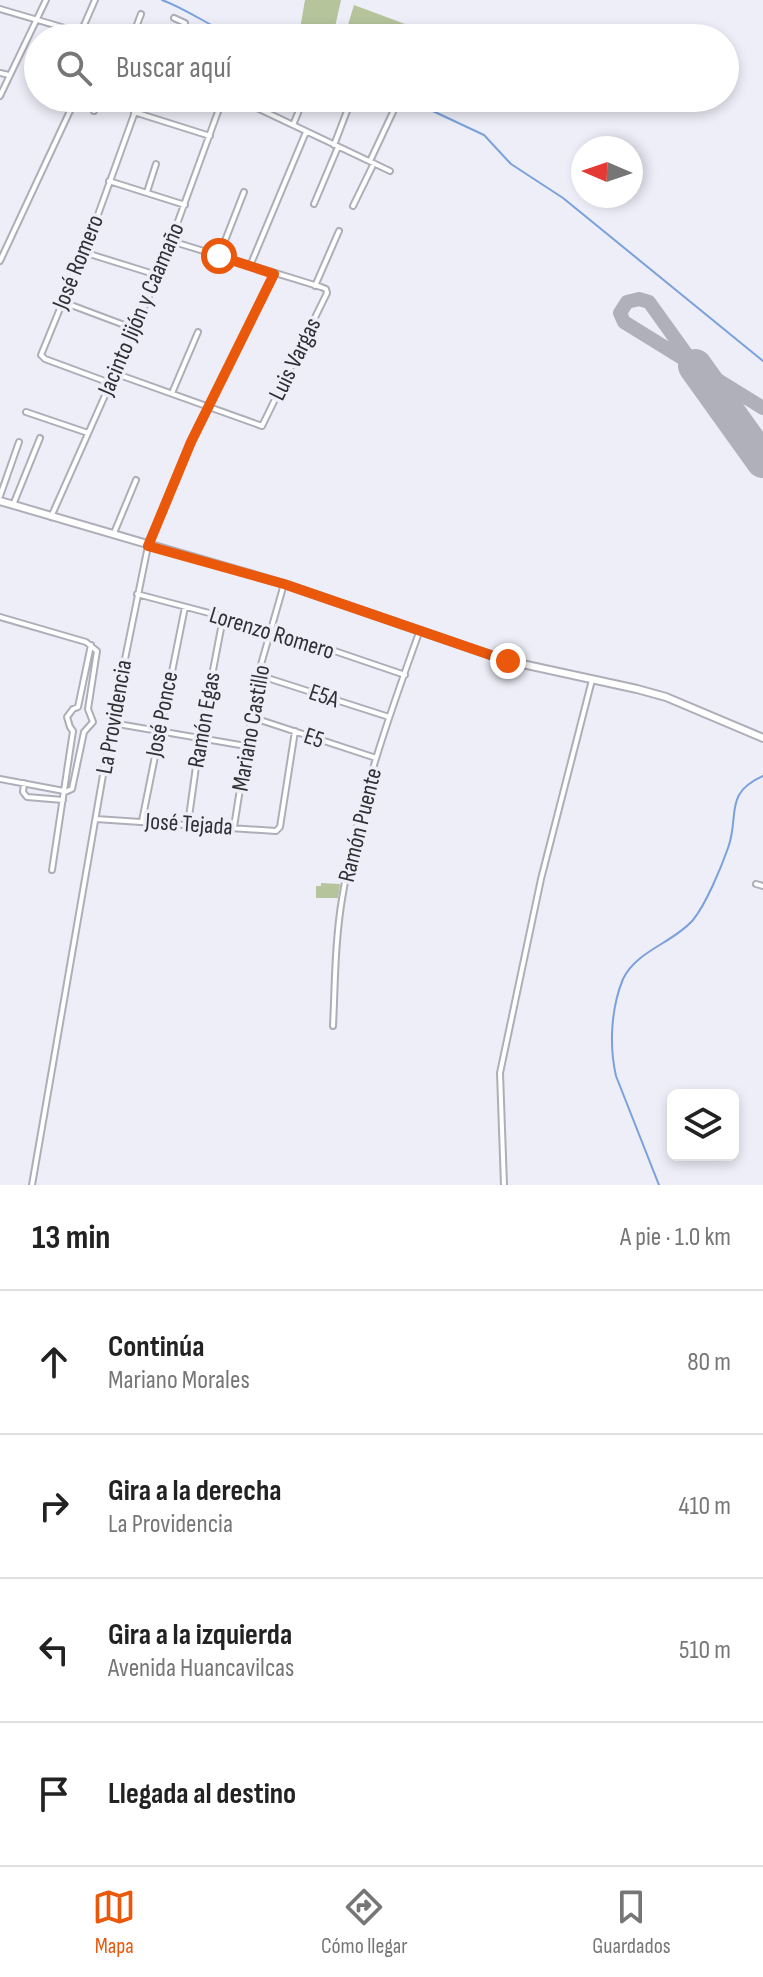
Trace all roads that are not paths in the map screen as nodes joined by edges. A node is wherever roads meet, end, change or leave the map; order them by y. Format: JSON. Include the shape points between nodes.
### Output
{"nodes":[{"id":1,"x":46,"y":0,"type":"edge"},
{"id":2,"x":95,"y":0,"type":"edge"},
{"id":3,"x":0,"y":9,"type":"edge"},
{"id":4,"x":141,"y":14,"type":"dead end"},
{"id":5,"x":174,"y":18,"type":"dead end"},
{"id":6,"x":37,"y":20,"type":"junction"},
{"id":7,"x":35,"y":24,"type":"edge"},
{"id":8,"x":52,"y":24,"type":"edge"},
{"id":9,"x":84,"y":24,"type":"edge"},
{"id":10,"x":137,"y":24,"type":"edge"},
{"id":11,"x":185,"y":24,"type":"edge"},
{"id":12,"x":24,"y":46,"type":"edge"},
{"id":13,"x":0,"y":73,"type":"edge"},
{"id":14,"x":9,"y":75,"type":"junction"},
{"id":15,"x":0,"y":96,"type":"edge"},
{"id":16,"x":69,"y":112,"type":"edge"},
{"id":17,"x":134,"y":112,"type":"joint"},
{"id":18,"x":218,"y":112,"type":"edge"},
{"id":19,"x":264,"y":112,"type":"edge"},
{"id":20,"x":298,"y":112,"type":"edge"},
{"id":21,"x":347,"y":112,"type":"edge"},
{"id":22,"x":393,"y":112,"type":"dead end"},
{"id":23,"x":293,"y":125,"type":"junction"},
{"id":24,"x":306,"y":132,"type":"junction"},
{"id":25,"x":210,"y":136,"type":"junction"},
{"id":26,"x":336,"y":146,"type":"junction"},
{"id":27,"x":372,"y":162,"type":"junction"},
{"id":28,"x":156,"y":164,"type":"dead end"},
{"id":29,"x":390,"y":171,"type":"dead end"},
{"id":30,"x":109,"y":181,"type":"junction"},
{"id":31,"x":147,"y":192,"type":"junction"},
{"id":32,"x":244,"y":192,"type":"dead end"},
{"id":33,"x":314,"y":204,"type":"dead end"},
{"id":34,"x":185,"y":205,"type":"junction"},
{"id":35,"x":353,"y":206,"type":"dead end"},
{"id":36,"x":339,"y":231,"type":"dead end"},
{"id":37,"x":171,"y":241,"type":"junction"},
{"id":38,"x":83,"y":252,"type":"junction"},
{"id":39,"x":219,"y":256,"type":"junction"},
{"id":40,"x":0,"y":261,"type":"edge"},
{"id":41,"x":250,"y":266,"type":"junction"},
{"id":42,"x":274,"y":274,"type":"junction"},
{"id":43,"x":158,"y":276,"type":"junction"},
{"id":44,"x":315,"y":286,"type":"junction"},
{"id":45,"x":63,"y":302,"type":"junction"},
{"id":46,"x":135,"y":329,"type":"junction"},
{"id":47,"x":198,"y":332,"type":"dead end"},
{"id":48,"x":114,"y":373,"type":"junction"},
{"id":49,"x":110,"y":383,"type":"junction"},
{"id":50,"x":172,"y":393,"type":"junction"},
{"id":51,"x":209,"y":406,"type":"junction"},
{"id":52,"x":26,"y":412,"type":"dead end"},
{"id":53,"x":88,"y":433,"type":"junction"},
{"id":54,"x":40,"y":438,"type":"dead end"},
{"id":55,"x":19,"y":442,"type":"dead end"},
{"id":56,"x":136,"y":480,"type":"dead end"},
{"id":57,"x":0,"y":498,"type":"edge"},
{"id":58,"x":13,"y":505,"type":"junction"},
{"id":59,"x":51,"y":517,"type":"junction"},
{"id":60,"x":112,"y":535,"type":"junction"},
{"id":61,"x":148,"y":546,"type":"junction"},
{"id":62,"x":284,"y":584,"type":"junction"},
{"id":63,"x":137,"y":594,"type":"junction"},
{"id":64,"x":185,"y":607,"type":"junction"},
{"id":65,"x":0,"y":617,"type":"edge"},
{"id":66,"x":223,"y":617,"type":"junction"},
{"id":67,"x":270,"y":629,"type":"junction"},
{"id":68,"x":420,"y":630,"type":"junction"},
{"id":69,"x":91,"y":645,"type":"junction"},
{"id":70,"x":258,"y":675,"type":"junction"},
{"id":71,"x":405,"y":675,"type":"junction"},
{"id":72,"x":592,"y":680,"type":"junction"},
{"id":73,"x":78,"y":707,"type":"junction"},
{"id":74,"x":88,"y":709,"type":"junction"},
{"id":75,"x":251,"y":717,"type":"junction"},
{"id":76,"x":390,"y":718,"type":"junction"},
{"id":77,"x":112,"y":723,"type":"junction"},
{"id":78,"x":73,"y":731,"type":"junction"},
{"id":79,"x":158,"y":731,"type":"junction"},
{"id":80,"x":295,"y":731,"type":"junction"},
{"id":81,"x":84,"y":732,"type":"junction"},
{"id":82,"x":200,"y":738,"type":"junction"},
{"id":83,"x":763,"y":738,"type":"edge"},
{"id":84,"x":246,"y":746,"type":"junction"},
{"id":85,"x":376,"y":758,"type":"junction"},
{"id":86,"x":0,"y":779,"type":"edge"},
{"id":87,"x":24,"y":783,"type":"junction"},
{"id":88,"x":65,"y":792,"type":"junction"},
{"id":89,"x":63,"y":800,"type":"junction"},
{"id":90,"x":96,"y":819,"type":"junction"},
{"id":91,"x":142,"y":821,"type":"junction"},
{"id":92,"x":188,"y":824,"type":"junction"},
{"id":93,"x":234,"y":827,"type":"junction"},
{"id":94,"x":52,"y":870,"type":"dead end"},
{"id":95,"x":756,"y":884,"type":"dead end"},
{"id":96,"x":763,"y":886,"type":"edge"},
{"id":97,"x":333,"y":1026,"type":"dead end"},
{"id":98,"x":32,"y":1185,"type":"edge"},
{"id":99,"x":504,"y":1185,"type":"edge"}],
"edges":[{"from":1,"to":6,"type":"street"},
{"from":2,"to":9,"type":"street"},
{"from":3,"to":6,"type":"street"},
{"from":4,"to":10,"type":"street"},
{"from":5,"to":11,"type":"street"},
{"from":6,"to":7,"type":"street"},
{"from":6,"to":8,"type":"street"},
{"from":12,"to":14,"type":"street"},
{"from":13,"to":14,"type":"street"},
{"from":14,"to":15,"type":"street"},
{"from":16,"to":40,"type":"street"},
{"from":17,"to":25,"type":"street"},
{"from":17,"to":30,"type":"street","name":"José Romero"},
{"from":18,"to":25,"type":"street","name":"Jacinto Jijón y Caamaño"},
{"from":19,"to":23,"type":"street"},
{"from":20,"to":23,"type":"street"},
{"from":21,"to":26,"type":"street"},
{"from":22,"to":27,"type":"street"},
{"from":23,"to":24,"type":"street"},
{"from":24,"to":26,"type":"street"},
{"from":24,"to":41,"type":"street"},
{"from":25,"to":34,"type":"street","name":"Jacinto Jijón y Caamaño"},
{"from":26,"to":27,"type":"street"},
{"from":26,"to":33,"type":"street"},
{"from":27,"to":29,"type":"street"},
{"from":27,"to":35,"type":"street"},
{"from":28,"to":31,"type":"street"},
{"from":30,"to":31,"type":"street"},
{"from":30,"to":38,"type":"street","name":"José Romero"},
{"from":31,"to":34,"type":"street"},
{"from":32,"to":39,"type":"street"},
{"from":34,"to":37,"type":"street","name":"Jacinto Jijón y Caamaño"},
{"from":36,"to":44,"type":"street"},
{"from":37,"to":39,"type":"street"},
{"from":37,"to":43,"type":"street","name":"Jacinto Jijón y Caamaño"},
{"from":38,"to":43,"type":"street"},
{"from":38,"to":45,"type":"street","name":"José Romero"},
{"from":39,"to":41,"type":"street"},
{"from":41,"to":42,"type":"street"},
{"from":42,"to":44,"type":"street"},
{"from":42,"to":51,"type":"street","name":"La Providencia"},
{"from":43,"to":46,"type":"street","name":"Jacinto Jijón y Caamaño"},
{"from":44,"to":51,"type":"street","name":"Luis Vargas","via":[[327,293],[264,425]]},
{"from":45,"to":46,"type":"street"},
{"from":45,"to":49,"type":"street","name":"José Romero","via":[[42,357]]},
{"from":46,"to":48,"type":"street","name":"Jacinto Jijón y Caamaño"},
{"from":47,"to":50,"type":"street"},
{"from":48,"to":49,"type":"street","name":"Jacinto Jijón y Caamaño"},
{"from":48,"to":50,"type":"street"},
{"from":49,"to":53,"type":"street","name":"Jacinto Jijón y Caamaño"},
{"from":50,"to":51,"type":"street"},
{"from":51,"to":61,"type":"street","name":"La Providencia"},
{"from":52,"to":53,"type":"street"},
{"from":53,"to":59,"type":"street","name":"Jacinto Jijón y Caamaño"},
{"from":54,"to":58,"type":"street"},
{"from":55,"to":57,"type":"street"},
{"from":56,"to":60,"type":"street"},
{"from":57,"to":58,"type":"street"},
{"from":58,"to":59,"type":"street"},
{"from":59,"to":60,"type":"street"},
{"from":60,"to":61,"type":"street"},
{"from":61,"to":62,"type":"street"},
{"from":61,"to":63,"type":"street","name":"La Providencia"},
{"from":62,"to":67,"type":"street","name":"Mariano Castillo"},
{"from":62,"to":68,"type":"street"},
{"from":63,"to":64,"type":"street","name":"Lorenzo Romero"},
{"from":63,"to":77,"type":"street","name":"La Providencia"},
{"from":64,"to":66,"type":"street","name":"Lorenzo Romero"},
{"from":64,"to":79,"type":"street","name":"José Ponce"},
{"from":65,"to":69,"type":"street"},
{"from":66,"to":67,"type":"street","name":"Lorenzo Romero"},
{"from":66,"to":82,"type":"street","name":"Ramón Egas"},
{"from":67,"to":70,"type":"street","name":"Mariano Castillo"},
{"from":67,"to":71,"type":"street","name":"Lorenzo Romero"},
{"from":68,"to":71,"type":"street","name":"Ramón Puente"},
{"from":68,"to":72,"type":"street","via":[[508,661]]},
{"from":69,"to":73,"type":"street"},
{"from":69,"to":74,"type":"street","via":[[98,656]]},
{"from":70,"to":75,"type":"street","name":"Mariano Castillo"},
{"from":70,"to":76,"type":"street","name":"E5A"},
{"from":71,"to":76,"type":"street","name":"Ramón Puente"},
{"from":72,"to":83,"type":"street","via":[[666,697]]},
{"from":72,"to":99,"type":"street","via":[[541,879],[500,1073]]},
{"from":73,"to":74,"type":"street"},
{"from":73,"to":78,"type":"street","via":[[67,717]]},
{"from":74,"to":81,"type":"street","via":[[93,722]]},
{"from":75,"to":80,"type":"street","name":"E5"},
{"from":75,"to":84,"type":"street","name":"Mariano Castillo"},
{"from":76,"to":85,"type":"street","name":"Ramón Puente"},
{"from":77,"to":79,"type":"street"},
{"from":77,"to":90,"type":"street","name":"La Providencia"},
{"from":78,"to":81,"type":"street"},
{"from":78,"to":88,"type":"street"},
{"from":79,"to":82,"type":"street"},
{"from":79,"to":91,"type":"street","name":"José Ponce"},
{"from":80,"to":85,"type":"street","name":"E5"},
{"from":80,"to":93,"type":"street","name":"José Tejada","via":[[280,827]]},
{"from":81,"to":88,"type":"street","via":[[72,789]]},
{"from":82,"to":84,"type":"street"},
{"from":82,"to":92,"type":"street","name":"Ramón Egas"},
{"from":84,"to":93,"type":"street","name":"Mariano Castillo"},
{"from":85,"to":97,"type":"street","name":"Ramón Puente","via":[[341,902]]},
{"from":86,"to":87,"type":"street"},
{"from":87,"to":88,"type":"street"},
{"from":87,"to":89,"type":"street","via":[[27,797]]},
{"from":88,"to":89,"type":"street"},
{"from":89,"to":94,"type":"street"},
{"from":90,"to":91,"type":"street","name":"José Tejada"},
{"from":90,"to":98,"type":"street","name":"La Providencia"},
{"from":91,"to":92,"type":"street","name":"José Tejada"},
{"from":92,"to":93,"type":"street","name":"José Tejada"},
{"from":95,"to":96,"type":"street"}]}
